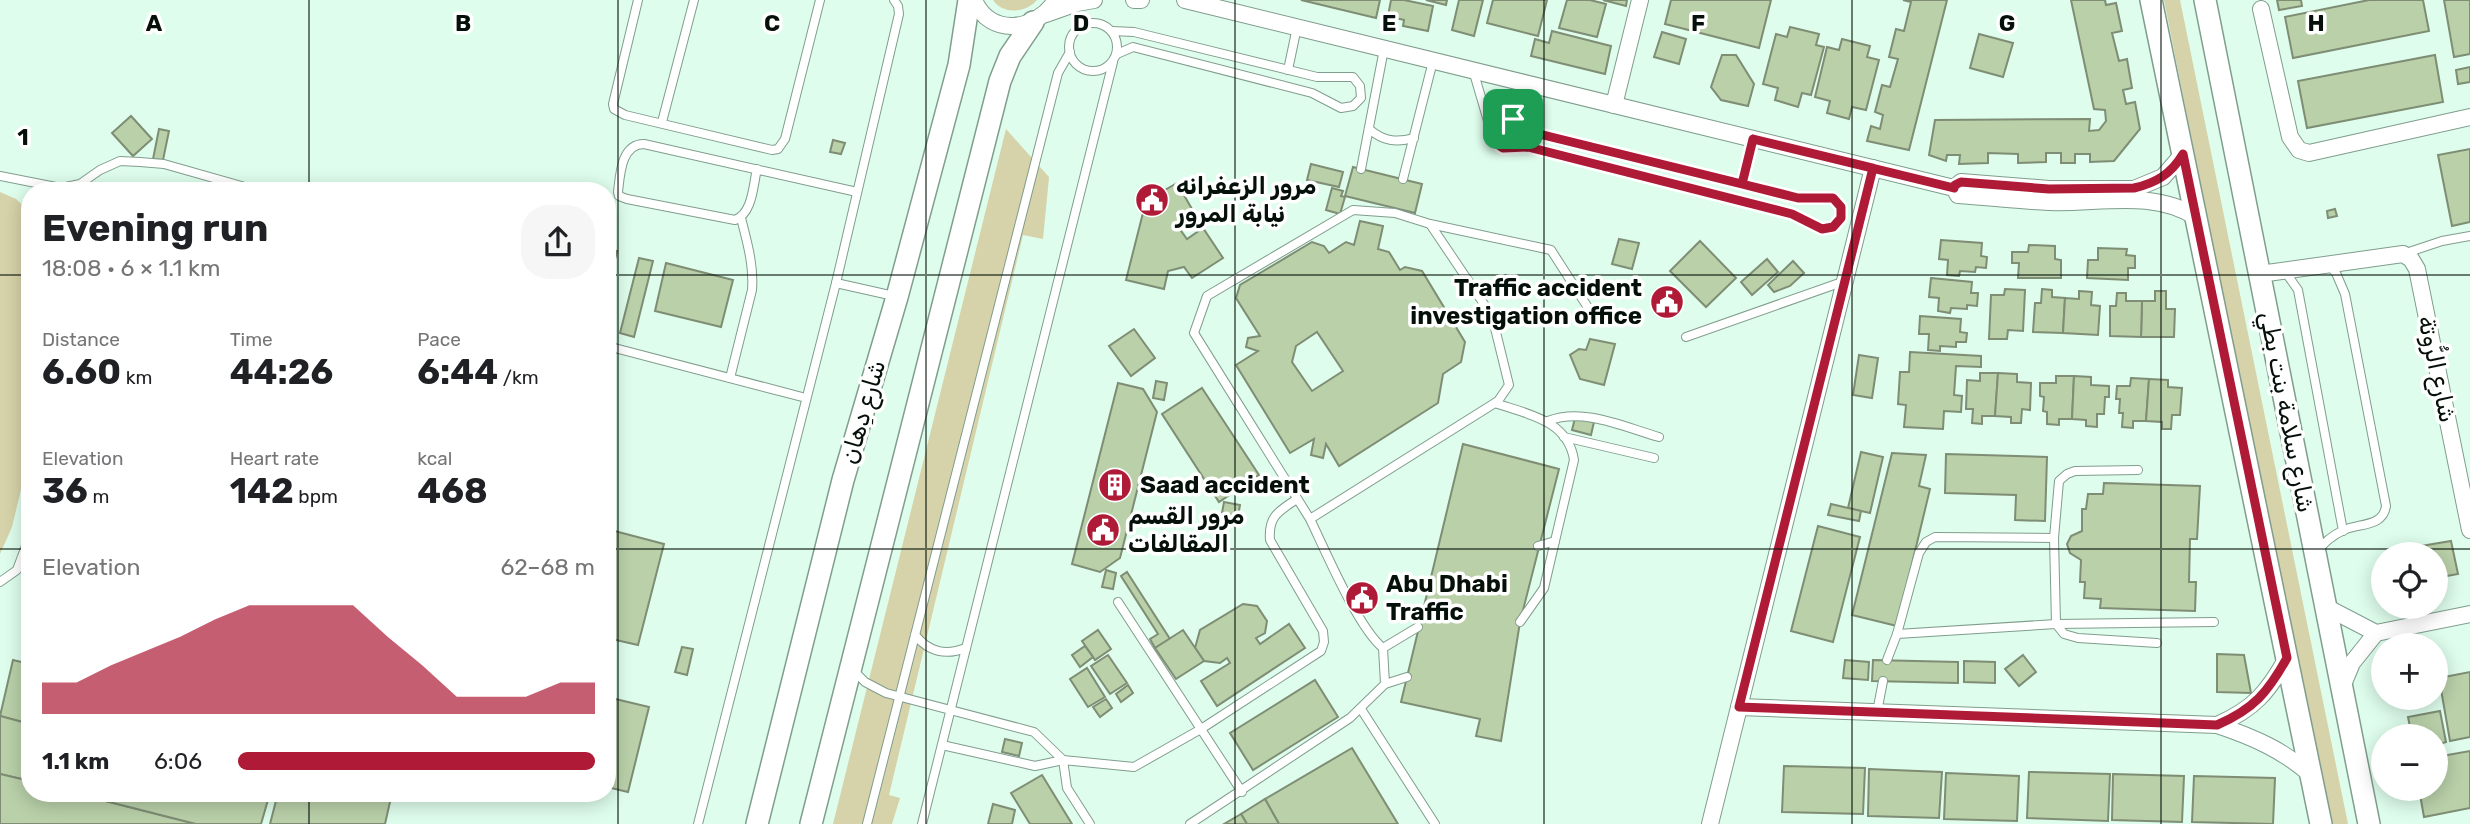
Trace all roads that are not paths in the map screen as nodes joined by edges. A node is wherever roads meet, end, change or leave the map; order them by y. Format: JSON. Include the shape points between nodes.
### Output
{"nodes":[{"id":1,"x":638,"y":0,"type":"edge"},
{"id":2,"x":694,"y":0,"type":"edge"},
{"id":3,"x":820,"y":0,"type":"edge"},
{"id":4,"x":894,"y":0,"type":"edge"},
{"id":5,"x":972,"y":0,"type":"edge"},
{"id":6,"x":1094,"y":0,"type":"edge"},
{"id":7,"x":1134,"y":0,"type":"edge"},
{"id":8,"x":1141,"y":0,"type":"edge"},
{"id":9,"x":1185,"y":0,"type":"edge"},
{"id":10,"x":1258,"y":0,"type":"edge"},
{"id":11,"x":1640,"y":0,"type":"edge"},
{"id":12,"x":2151,"y":0,"type":"edge"},
{"id":13,"x":2206,"y":0,"type":"edge"},
{"id":14,"x":2261,"y":9,"type":"dead end"},
{"id":15,"x":1045,"y":12,"type":"edge"},
{"id":16,"x":1253,"y":16,"type":"junction"},
{"id":17,"x":1297,"y":27,"type":"junction"},
{"id":18,"x":1112,"y":31,"type":"junction"},
{"id":19,"x":1384,"y":49,"type":"junction"},
{"id":20,"x":1070,"y":52,"type":"junction"},
{"id":21,"x":1114,"y":58,"type":"junction"},
{"id":22,"x":1433,"y":61,"type":"junction"},
{"id":23,"x":1288,"y":70,"type":"junction"},
{"id":24,"x":1473,"y":70,"type":"junction"},
{"id":25,"x":1614,"y":105,"type":"junction"},
{"id":26,"x":2470,"y":117,"type":"edge"},
{"id":27,"x":662,"y":122,"type":"junction"},
{"id":28,"x":1369,"y":129,"type":"junction"},
{"id":29,"x":1491,"y":131,"type":"junction"},
{"id":30,"x":1414,"y":138,"type":"junction"},
{"id":31,"x":1753,"y":139,"type":"junction"},
{"id":32,"x":2183,"y":154,"type":"junction"},
{"id":33,"x":1873,"y":168,"type":"junction"},
{"id":34,"x":757,"y":169,"type":"junction"},
{"id":35,"x":1361,"y":169,"type":"dead end"},
{"id":36,"x":0,"y":176,"type":"edge"},
{"id":37,"x":1403,"y":179,"type":"dead end"},
{"id":38,"x":30,"y":182,"type":"edge"},
{"id":39,"x":83,"y":182,"type":"edge"},
{"id":40,"x":227,"y":182,"type":"edge"},
{"id":41,"x":1742,"y":184,"type":"junction"},
{"id":42,"x":1954,"y":188,"type":"junction"},
{"id":43,"x":858,"y":192,"type":"junction"},
{"id":44,"x":1355,"y":198,"type":"dead end"},
{"id":45,"x":1353,"y":210,"type":"junction"},
{"id":46,"x":2196,"y":217,"type":"junction"},
{"id":47,"x":741,"y":218,"type":"junction"},
{"id":48,"x":1430,"y":224,"type":"junction"},
{"id":49,"x":2470,"y":236,"type":"edge"},
{"id":50,"x":2403,"y":254,"type":"junction"},
{"id":51,"x":2329,"y":264,"type":"junction"},
{"id":52,"x":2284,"y":270,"type":"junction"},
{"id":53,"x":2260,"y":274,"type":"junction"},
{"id":54,"x":1845,"y":281,"type":"junction"},
{"id":55,"x":836,"y":283,"type":"junction"},
{"id":56,"x":897,"y":297,"type":"junction"},
{"id":57,"x":1596,"y":320,"type":"dead end"},
{"id":58,"x":1686,"y":337,"type":"dead end"},
{"id":59,"x":616,"y":348,"type":"edge"},
{"id":60,"x":730,"y":378,"type":"junction"},
{"id":61,"x":806,"y":398,"type":"junction"},
{"id":62,"x":1495,"y":403,"type":"junction"},
{"id":63,"x":1548,"y":421,"type":"junction"},
{"id":64,"x":1564,"y":437,"type":"junction"},
{"id":65,"x":1659,"y":437,"type":"dead end"},
{"id":66,"x":1654,"y":458,"type":"dead end"},
{"id":67,"x":2138,"y":470,"type":"dead end"},
{"id":68,"x":1297,"y":499,"type":"junction"},
{"id":69,"x":1310,"y":519,"type":"junction"},
{"id":70,"x":2470,"y":530,"type":"edge"},
{"id":71,"x":2343,"y":531,"type":"junction"},
{"id":72,"x":2054,"y":538,"type":"junction"},
{"id":73,"x":1555,"y":541,"type":"junction"},
{"id":74,"x":1538,"y":547,"type":"dead end"},
{"id":75,"x":2316,"y":554,"type":"junction"},
{"id":76,"x":21,"y":559,"type":"edge"},
{"id":77,"x":0,"y":582,"type":"edge"},
{"id":78,"x":1118,"y":602,"type":"dead end"},
{"id":79,"x":2326,"y":607,"type":"junction"},
{"id":80,"x":2470,"y":614,"type":"edge"},
{"id":81,"x":1520,"y":622,"type":"dead end"},
{"id":82,"x":2214,"y":622,"type":"dead end"},
{"id":83,"x":2056,"y":624,"type":"junction"},
{"id":84,"x":1418,"y":627,"type":"dead end"},
{"id":85,"x":2375,"y":633,"type":"joint"},
{"id":86,"x":1897,"y":634,"type":"junction"},
{"id":87,"x":915,"y":635,"type":"junction"},
{"id":88,"x":2371,"y":638,"type":"edge"},
{"id":89,"x":2157,"y":643,"type":"dead end"},
{"id":90,"x":966,"y":648,"type":"junction"},
{"id":91,"x":1383,"y":648,"type":"junction"},
{"id":92,"x":2287,"y":658,"type":"junction"},
{"id":93,"x":1886,"y":660,"type":"dead end"},
{"id":94,"x":851,"y":667,"type":"junction"},
{"id":95,"x":1407,"y":677,"type":"dead end"},
{"id":96,"x":1882,"y":681,"type":"dead end"},
{"id":97,"x":1385,"y":684,"type":"junction"},
{"id":98,"x":2342,"y":687,"type":"junction"},
{"id":99,"x":899,"y":696,"type":"junction"},
{"id":100,"x":1739,"y":707,"type":"junction"},
{"id":101,"x":1361,"y":709,"type":"junction"},
{"id":102,"x":951,"y":710,"type":"junction"},
{"id":103,"x":1877,"y":712,"type":"junction"},
{"id":104,"x":2217,"y":725,"type":"junction"},
{"id":105,"x":1201,"y":729,"type":"junction"},
{"id":106,"x":942,"y":745,"type":"junction"},
{"id":107,"x":1063,"y":760,"type":"junction"},
{"id":108,"x":2311,"y":775,"type":"junction"},
{"id":109,"x":1242,"y":792,"type":"junction"},
{"id":110,"x":698,"y":824,"type":"edge"},
{"id":111,"x":757,"y":824,"type":"edge"},
{"id":112,"x":811,"y":824,"type":"edge"},
{"id":113,"x":867,"y":824,"type":"edge"},
{"id":114,"x":922,"y":824,"type":"edge"},
{"id":115,"x":1090,"y":824,"type":"edge"},
{"id":116,"x":1190,"y":824,"type":"edge"},
{"id":117,"x":1436,"y":824,"type":"edge"},
{"id":118,"x":1710,"y":824,"type":"edge"},
{"id":119,"x":2321,"y":824,"type":"edge"},
{"id":120,"x":2370,"y":824,"type":"edge"}],
"edges":[{"from":1,"to":27,"type":"lane","via":[[613,104],[625,114]]},
{"from":2,"to":27,"type":"lane"},
{"from":3,"to":27,"type":"lane","via":[[785,139],[778,149],[766,150]]},
{"from":4,"to":43,"type":"lane","via":[[899,14]]},
{"from":5,"to":15,"type":"street","via":[[988,18],[1002,25],[1018,26]]},
{"from":5,"to":56,"type":"main road","name":"شارع دِهان"},
{"from":6,"to":15,"type":"street"},
{"from":7,"to":8,"type":"street"},
{"from":9,"to":16,"type":"street"},
{"from":10,"to":16,"type":"street"},
{"from":11,"to":25,"type":"street"},
{"from":12,"to":32,"type":"main road","name":"شارع سلامة بنت بطي"},
{"from":13,"to":53,"type":"main road","name":"شارع سلامة بنت بطي"},
{"from":14,"to":26,"type":"street","via":[[2290,137],[2299,150],[2309,153]]},
{"from":15,"to":94,"type":"main road","name":"شارع دِهان","via":[[1010,56],[1000,81]]},
{"from":16,"to":17,"type":"street"},
{"from":17,"to":19,"type":"street"},
{"from":17,"to":23,"type":"lane"},
{"from":18,"to":20,"type":"lane","via":[[1087,24],[1072,35]]},
{"from":18,"to":21,"type":"lane","via":[[1117,46]]},
{"from":18,"to":23,"type":"lane","via":[[1134,32]]},
{"from":19,"to":22,"type":"street"},
{"from":19,"to":28,"type":"lane"},
{"from":20,"to":21,"type":"lane","via":[[1073,61],[1088,71],[1097,71]]},
{"from":20,"to":87,"type":"lane","via":[[1058,73]]},
{"from":21,"to":23,"type":"lane","via":[[1133,47],[1312,93],[1342,108],[1353,106],[1361,97],[1353,77],[1317,77]]},
{"from":21,"to":90,"type":"lane"},
{"from":22,"to":24,"type":"street"},
{"from":22,"to":30,"type":"lane"},
{"from":24,"to":25,"type":"street"},
{"from":24,"to":29,"type":"lane"},
{"from":25,"to":31,"type":"street"},
{"from":28,"to":30,"type":"lane","via":[[1385,139]]},
{"from":28,"to":35,"type":"lane"},
{"from":29,"to":41,"type":"lane","via":[[1507,118],[1535,133]]},
{"from":29,"to":41,"type":"lane","via":[[1494,142],[1503,148],[1528,147],[1792,214],[1822,229],[1833,227],[1841,218],[1841,207],[1833,198],[1798,198]]},
{"from":30,"to":37,"type":"lane"},
{"from":31,"to":33,"type":"street"},
{"from":31,"to":41,"type":"lane"},
{"from":32,"to":42,"type":"street","via":[[2162,177],[2134,188],[2049,189],[1961,182]]},
{"from":32,"to":46,"type":"main road","name":"شارع سلامة بنت بطي"},
{"from":33,"to":42,"type":"street"},
{"from":33,"to":54,"type":"street"},
{"from":34,"to":43,"type":"lane"},
{"from":34,"to":47,"type":"lane"},
{"from":34,"to":47,"type":"lane","via":[[644,144],[632,146],[625,155],[618,192],[623,197],[728,220]]},
{"from":36,"to":38,"type":"lane"},
{"from":39,"to":40,"type":"lane","via":[[120,161],[164,164]]},
{"from":42,"to":46,"type":"street","via":[[1958,195],[2005,200],[2161,201]]},
{"from":43,"to":55,"type":"lane"},
{"from":44,"to":45,"type":"lane"},
{"from":45,"to":48,"type":"lane","via":[[1395,211]]},
{"from":45,"to":68,"type":"lane","via":[[1207,296],[1194,333]]},
{"from":46,"to":92,"type":"main road","name":"شارع سلامة بنت بطي"},
{"from":47,"to":60,"type":"lane","via":[[753,276]]},
{"from":48,"to":57,"type":"lane","via":[[1551,250]]},
{"from":48,"to":62,"type":"lane","via":[[1492,316],[1509,385]]},
{"from":49,"to":50,"type":"lane"},
{"from":50,"to":51,"type":"street"},
{"from":50,"to":70,"type":"street","name":"شارع الرُّوتة","via":[[2417,269]]},
{"from":51,"to":52,"type":"street"},
{"from":51,"to":71,"type":"lane","via":[[2345,294],[2386,506],[2377,521]]},
{"from":52,"to":53,"type":"street"},
{"from":52,"to":71,"type":"lane","via":[[2298,290]]},
{"from":53,"to":75,"type":"main road","name":"شارع سلامة بنت بطي"},
{"from":54,"to":58,"type":"lane"},
{"from":54,"to":100,"type":"street"},
{"from":55,"to":56,"type":"lane"},
{"from":55,"to":61,"type":"lane"},
{"from":56,"to":111,"type":"main road","name":"شارع دِهان","via":[[843,480]]},
{"from":59,"to":60,"type":"lane"},
{"from":60,"to":61,"type":"lane"},
{"from":61,"to":110,"type":"lane"},
{"from":62,"to":63,"type":"lane"},
{"from":62,"to":69,"type":"lane"},
{"from":63,"to":64,"type":"lane"},
{"from":63,"to":65,"type":"lane","via":[[1584,416]]},
{"from":64,"to":66,"type":"lane"},
{"from":64,"to":73,"type":"lane","via":[[1574,460]]},
{"from":67,"to":72,"type":"lane","via":[[2067,474],[2059,481]]},
{"from":68,"to":69,"type":"lane"},
{"from":68,"to":105,"type":"lane","via":[[1278,511],[1269,526],[1270,540],[1323,631],[1321,651]]},
{"from":69,"to":91,"type":"lane","via":[[1353,605]]},
{"from":71,"to":75,"type":"lane"},
{"from":72,"to":83,"type":"lane"},
{"from":72,"to":86,"type":"lane","via":[[1936,537],[1926,542]]},
{"from":73,"to":74,"type":"lane"},
{"from":73,"to":81,"type":"lane","via":[[1544,587]]},
{"from":75,"to":79,"type":"main road","name":"شارع سلامة بنت بطي"},
{"from":76,"to":77,"type":"lane","via":[[17,570]]},
{"from":78,"to":105,"type":"lane"},
{"from":79,"to":85,"type":"street"},
{"from":79,"to":98,"type":"main road","name":"شارع سلامة بنت بطي"},
{"from":80,"to":85,"type":"street"},
{"from":82,"to":83,"type":"lane"},
{"from":83,"to":86,"type":"lane"},
{"from":83,"to":89,"type":"lane","via":[[2064,634],[2078,638]]},
{"from":84,"to":91,"type":"lane"},
{"from":86,"to":93,"type":"lane"},
{"from":87,"to":90,"type":"lane","via":[[938,652]]},
{"from":87,"to":99,"type":"lane"},
{"from":88,"to":98,"type":"street","via":[[2352,663]]},
{"from":90,"to":102,"type":"lane"},
{"from":91,"to":97,"type":"lane"},
{"from":92,"to":104,"type":"street","via":[[2265,693]]},
{"from":92,"to":108,"type":"main road","name":"شارع سلامة بنت بطي"},
{"from":94,"to":99,"type":"lane","via":[[874,687]]},
{"from":94,"to":112,"type":"main road","name":"شارع دِهان"},
{"from":95,"to":97,"type":"lane"},
{"from":96,"to":103,"type":"lane"},
{"from":97,"to":101,"type":"lane"},
{"from":98,"to":120,"type":"main road","name":"شارع سلامة بنت بطي"},
{"from":99,"to":102,"type":"lane"},
{"from":99,"to":113,"type":"lane"},
{"from":100,"to":103,"type":"street"},
{"from":100,"to":118,"type":"street"},
{"from":101,"to":109,"type":"lane"},
{"from":101,"to":117,"type":"lane"},
{"from":102,"to":106,"type":"lane"},
{"from":102,"to":107,"type":"lane","via":[[1034,732]]},
{"from":103,"to":104,"type":"street"},
{"from":104,"to":108,"type":"street","via":[[2265,742]]},
{"from":105,"to":107,"type":"lane","via":[[1134,767]]},
{"from":105,"to":109,"type":"lane"},
{"from":106,"to":107,"type":"lane","via":[[1035,766]]},
{"from":106,"to":114,"type":"lane"},
{"from":107,"to":115,"type":"lane","via":[[1067,788]]},
{"from":108,"to":119,"type":"main road","name":"شارع سلامة بنت بطي"},
{"from":109,"to":116,"type":"lane"}]}
